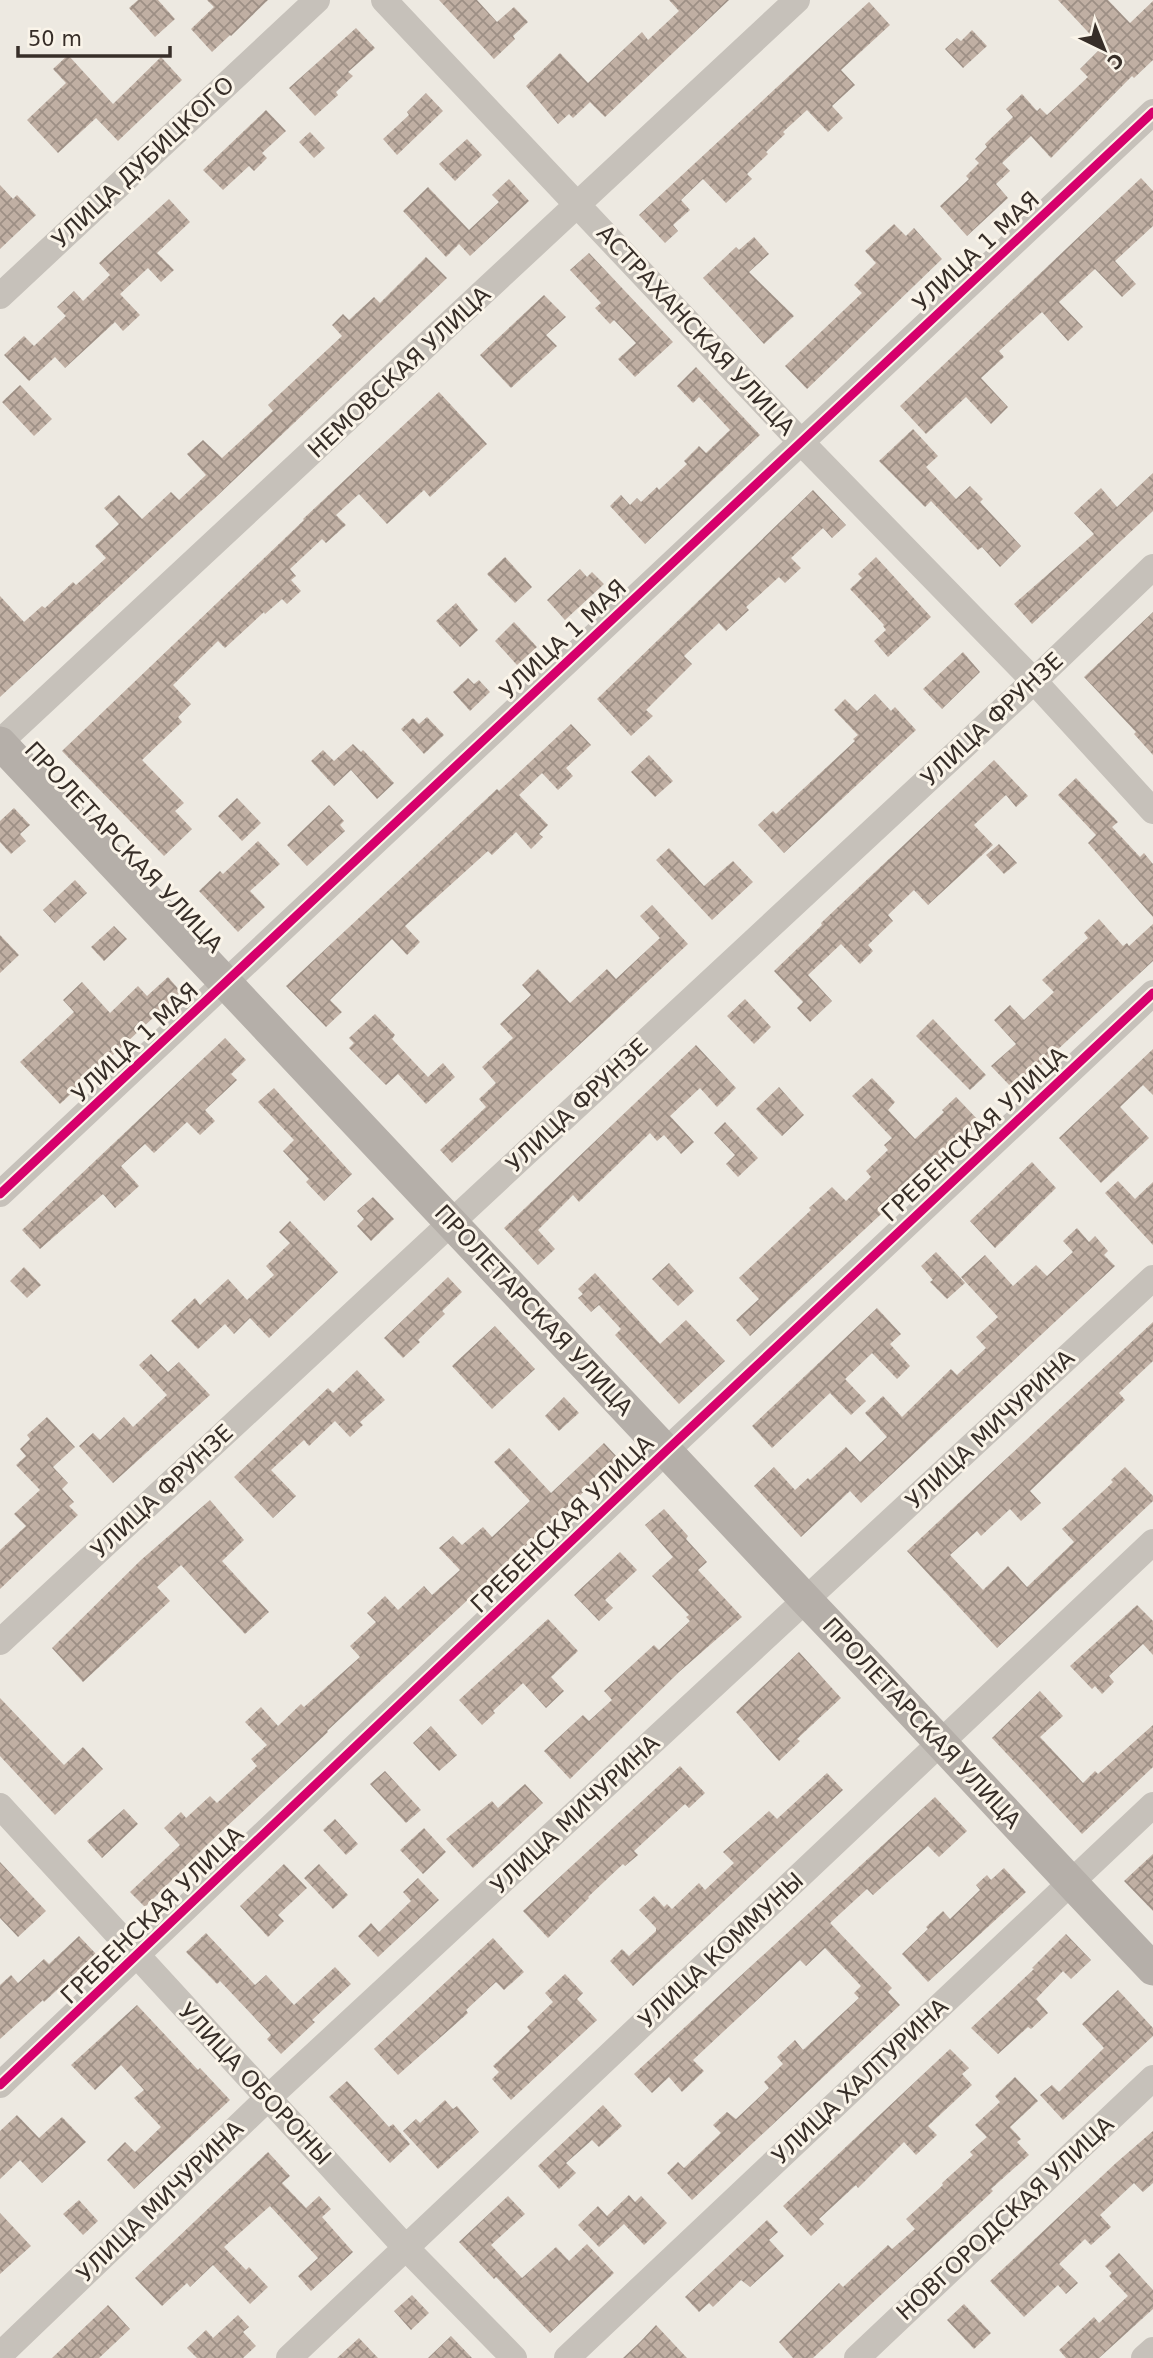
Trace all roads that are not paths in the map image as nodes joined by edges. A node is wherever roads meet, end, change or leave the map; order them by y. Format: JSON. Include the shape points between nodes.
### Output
{"nodes":[{"id":1,"x":317,"y":0,"type":"edge"},
{"id":2,"x":384,"y":0,"type":"edge"},
{"id":3,"x":797,"y":0,"type":"edge"},
{"id":4,"x":1153,"y":112,"type":"edge"},
{"id":5,"x":579,"y":205,"type":"junction"},
{"id":6,"x":0,"y":296,"type":"edge"},
{"id":7,"x":800,"y":441,"type":"junction"},
{"id":8,"x":1153,"y":568,"type":"edge"},
{"id":9,"x":1034,"y":681,"type":"junction"},
{"id":10,"x":0,"y":743,"type":"edge"},
{"id":11,"x":1153,"y":811,"type":"edge"},
{"id":12,"x":227,"y":983,"type":"junction"},
{"id":13,"x":1153,"y":993,"type":"edge"},
{"id":14,"x":0,"y":1194,"type":"edge"},
{"id":15,"x":451,"y":1222,"type":"junction"},
{"id":16,"x":1153,"y":1278,"type":"edge"},
{"id":17,"x":666,"y":1451,"type":"junction"},
{"id":18,"x":1153,"y":1542,"type":"edge"},
{"id":19,"x":806,"y":1600,"type":"junction"},
{"id":20,"x":0,"y":1642,"type":"edge"},
{"id":21,"x":941,"y":1741,"type":"junction"},
{"id":22,"x":1153,"y":1805,"type":"edge"},
{"id":23,"x":0,"y":1806,"type":"edge"},
{"id":24,"x":1070,"y":1882,"type":"junction"},
{"id":25,"x":137,"y":1956,"type":"junction"},
{"id":26,"x":1153,"y":1969,"type":"edge"},
{"id":27,"x":1153,"y":2078,"type":"edge"},
{"id":28,"x":0,"y":2085,"type":"edge"},
{"id":29,"x":268,"y":2098,"type":"junction"},
{"id":30,"x":406,"y":2248,"type":"junction"},
{"id":31,"x":1153,"y":2350,"type":"edge"},
{"id":32,"x":0,"y":2355,"type":"edge"},
{"id":33,"x":289,"y":2358,"type":"edge"},
{"id":34,"x":514,"y":2358,"type":"edge"},
{"id":35,"x":567,"y":2358,"type":"edge"},
{"id":36,"x":857,"y":2358,"type":"edge"},
{"id":37,"x":1144,"y":2358,"type":"edge"}],
"edges":[{"from":1,"to":6,"type":"street","name":"УЛИЦА ДУБИЦКОГО"},
{"from":2,"to":5,"type":"street","name":"АСТРАХАНСКАЯ УЛИЦА"},
{"from":3,"to":5,"type":"street","name":"НЕМОВСКАЯ УЛИЦА"},
{"from":4,"to":7,"type":"street","name":"УЛИЦА 1 МАЯ"},
{"from":5,"to":7,"type":"street","name":"АСТРАХАНСКАЯ УЛИЦА"},
{"from":5,"to":10,"type":"street","name":"НЕМОВСКАЯ УЛИЦА"},
{"from":7,"to":9,"type":"street","name":"АСТРАХАНСКАЯ УЛИЦА"},
{"from":7,"to":12,"type":"street","name":"УЛИЦА 1 МАЯ"},
{"from":8,"to":9,"type":"street","name":"УЛИЦА ФРУНЗЕ"},
{"from":9,"to":11,"type":"street","name":"АСТРАХАНСКАЯ УЛИЦА"},
{"from":9,"to":15,"type":"street","name":"УЛИЦА ФРУНЗЕ"},
{"from":10,"to":12,"type":"main road","name":"ПРОЛЕТАРСКАЯ УЛИЦА"},
{"from":12,"to":14,"type":"street","name":"УЛИЦА 1 МАЯ"},
{"from":12,"to":15,"type":"main road","name":"ПРОЛЕТАРСКАЯ УЛИЦА"},
{"from":13,"to":17,"type":"street","name":"ГРЕБЕНСКАЯ УЛИЦА"},
{"from":15,"to":17,"type":"main road","name":"ПРОЛЕТАРСКАЯ УЛИЦА"},
{"from":15,"to":20,"type":"street","name":"УЛИЦА ФРУНЗЕ"},
{"from":16,"to":19,"type":"street","name":"УЛИЦА МИЧУРИНА"},
{"from":17,"to":19,"type":"main road","name":"ПРОЛЕТАРСКАЯ УЛИЦА"},
{"from":17,"to":25,"type":"street","name":"ГРЕБЕНСКАЯ УЛИЦА"},
{"from":18,"to":21,"type":"street","name":"УЛИЦА КОММУНЫ"},
{"from":19,"to":21,"type":"main road","name":"ПРОЛЕТАРСКАЯ УЛИЦА"},
{"from":19,"to":29,"type":"street","name":"УЛИЦА МИЧУРИНА"},
{"from":21,"to":24,"type":"main road","name":"ПРОЛЕТАРСКАЯ УЛИЦА"},
{"from":21,"to":30,"type":"street","name":"УЛИЦА КОММУНЫ"},
{"from":22,"to":24,"type":"street","name":"УЛИЦА ХАЛТУРИНА"},
{"from":23,"to":25,"type":"street","name":"УЛИЦА ОБОРОНЫ"},
{"from":24,"to":26,"type":"main road","name":"ПРОЛЕТАРСКАЯ УЛИЦА"},
{"from":24,"to":35,"type":"street","name":"УЛИЦА ХАЛТУРИНА"},
{"from":25,"to":28,"type":"street","name":"ГРЕБЕНСКАЯ УЛИЦА"},
{"from":25,"to":29,"type":"street","name":"УЛИЦА ОБОРОНЫ"},
{"from":27,"to":36,"type":"street","name":"НОВГОРОДСКАЯ УЛИЦА"},
{"from":29,"to":30,"type":"street","name":"УЛИЦА ОБОРОНЫ"},
{"from":29,"to":32,"type":"street","name":"УЛИЦА МИЧУРИНА"},
{"from":30,"to":33,"type":"street","name":"УЛИЦА КОММУНЫ"},
{"from":30,"to":34,"type":"street","name":"УЛИЦА ОБОРОНЫ"},
{"from":31,"to":37,"type":"street"}]}
